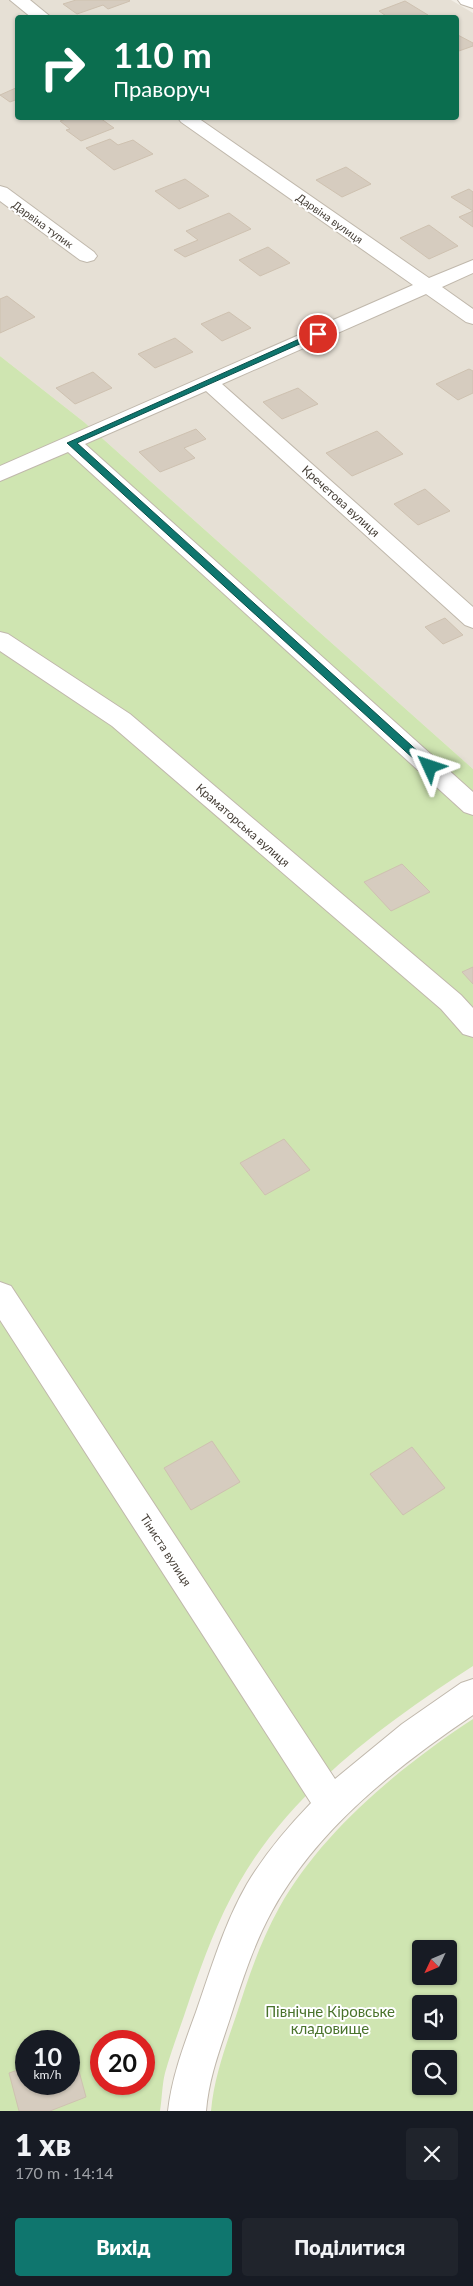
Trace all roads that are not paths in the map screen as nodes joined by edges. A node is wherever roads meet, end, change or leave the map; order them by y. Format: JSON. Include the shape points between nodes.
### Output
{"nodes":[{"id":1,"x":19,"y":0,"type":"edge"},
{"id":2,"x":467,"y":0,"type":"edge"},
{"id":3,"x":473,"y":4,"type":"edge"},
{"id":4,"x":40,"y":15,"type":"edge"},
{"id":5,"x":190,"y":120,"type":"edge"},
{"id":6,"x":0,"y":192,"type":"edge"},
{"id":7,"x":87,"y":256,"type":"dead end"},
{"id":8,"x":473,"y":266,"type":"edge"},
{"id":9,"x":428,"y":286,"type":"junction"},
{"id":10,"x":473,"y":318,"type":"edge"},
{"id":11,"x":208,"y":382,"type":"junction"},
{"id":12,"x":71,"y":443,"type":"junction"},
{"id":13,"x":0,"y":474,"type":"edge"},
{"id":14,"x":473,"y":620,"type":"edge"},
{"id":15,"x":0,"y":640,"type":"edge"},
{"id":16,"x":473,"y":806,"type":"edge"},
{"id":17,"x":473,"y":1026,"type":"edge"},
{"id":18,"x":0,"y":1294,"type":"edge"},
{"id":19,"x":473,"y":1695,"type":"edge"},
{"id":20,"x":333,"y":1806,"type":"junction"},
{"id":21,"x":187,"y":2111,"type":"edge"}],
"edges":[{"from":1,"to":4,"type":"street"},
{"from":2,"to":3,"type":"street"},
{"from":5,"to":9,"type":"street","name":"Дарвіна вулиця"},
{"from":6,"to":7,"type":"street","name":"Дарвіна тупик"},
{"from":8,"to":9,"type":"street"},
{"from":9,"to":10,"type":"street","name":"Дарвіна вулиця"},
{"from":9,"to":11,"type":"street"},
{"from":11,"to":12,"type":"street"},
{"from":11,"to":14,"type":"street","name":"Кречетова вулиця"},
{"from":12,"to":13,"type":"street"},
{"from":12,"to":16,"type":"street"},
{"from":15,"to":17,"type":"street","name":"Краматорська вулиця","via":[[120,720],[451,1002]]},
{"from":18,"to":20,"type":"street","name":"Тіниста вулиця"},
{"from":19,"to":20,"type":"street","via":[[384,1758]]},
{"from":20,"to":21,"type":"street","via":[[294,1848],[261,1896],[234,1950],[191,2081]]}]}
